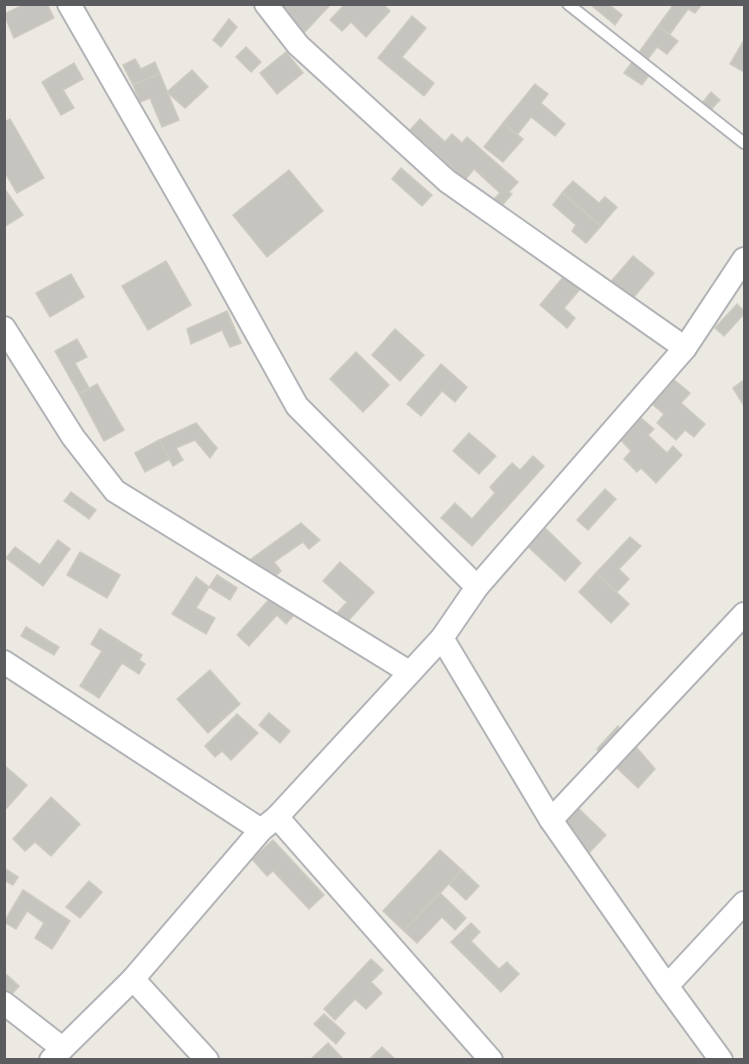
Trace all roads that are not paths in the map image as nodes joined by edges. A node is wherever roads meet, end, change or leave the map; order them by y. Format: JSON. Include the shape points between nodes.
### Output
{"nodes":[{"id":1,"x":69,"y":4,"type":"edge"},
{"id":2,"x":266,"y":4,"type":"edge"},
{"id":3,"x":567,"y":4,"type":"edge"},
{"id":4,"x":744,"y":143,"type":"edge"},
{"id":5,"x":744,"y":259,"type":"edge"},
{"id":6,"x":4,"y":328,"type":"edge"},
{"id":7,"x":685,"y":348,"type":"junction"},
{"id":8,"x":477,"y":587,"type":"junction"},
{"id":9,"x":744,"y":614,"type":"edge"},
{"id":10,"x":442,"y":638,"type":"junction"},
{"id":11,"x":4,"y":662,"type":"edge"},
{"id":12,"x":409,"y":672,"type":"junction"},
{"id":13,"x":551,"y":820,"type":"junction"},
{"id":14,"x":269,"y":824,"type":"junction"},
{"id":15,"x":744,"y":903,"type":"edge"},
{"id":16,"x":133,"y":979,"type":"junction"},
{"id":17,"x":667,"y":986,"type":"junction"},
{"id":18,"x":4,"y":1003,"type":"edge"},
{"id":19,"x":56,"y":1054,"type":"edge"},
{"id":20,"x":207,"y":1059,"type":"edge"},
{"id":21,"x":491,"y":1059,"type":"edge"},
{"id":22,"x":721,"y":1059,"type":"edge"}],
"edges":[{"from":1,"to":8,"type":"street","via":[[297,406]]},
{"from":2,"to":7,"type":"street","via":[[298,45],[447,181]]},
{"from":3,"to":4,"type":"lane"},
{"from":5,"to":7,"type":"street"},
{"from":6,"to":12,"type":"street","via":[[73,436],[115,491]]},
{"from":7,"to":8,"type":"street"},
{"from":8,"to":10,"type":"street"},
{"from":9,"to":13,"type":"street"},
{"from":10,"to":12,"type":"street"},
{"from":10,"to":13,"type":"street"},
{"from":11,"to":14,"type":"street"},
{"from":12,"to":14,"type":"street"},
{"from":13,"to":17,"type":"street"},
{"from":14,"to":16,"type":"street"},
{"from":14,"to":21,"type":"street"},
{"from":15,"to":17,"type":"street"},
{"from":16,"to":19,"type":"street"},
{"from":16,"to":20,"type":"street"},
{"from":17,"to":22,"type":"street"},
{"from":18,"to":19,"type":"street"}]}
